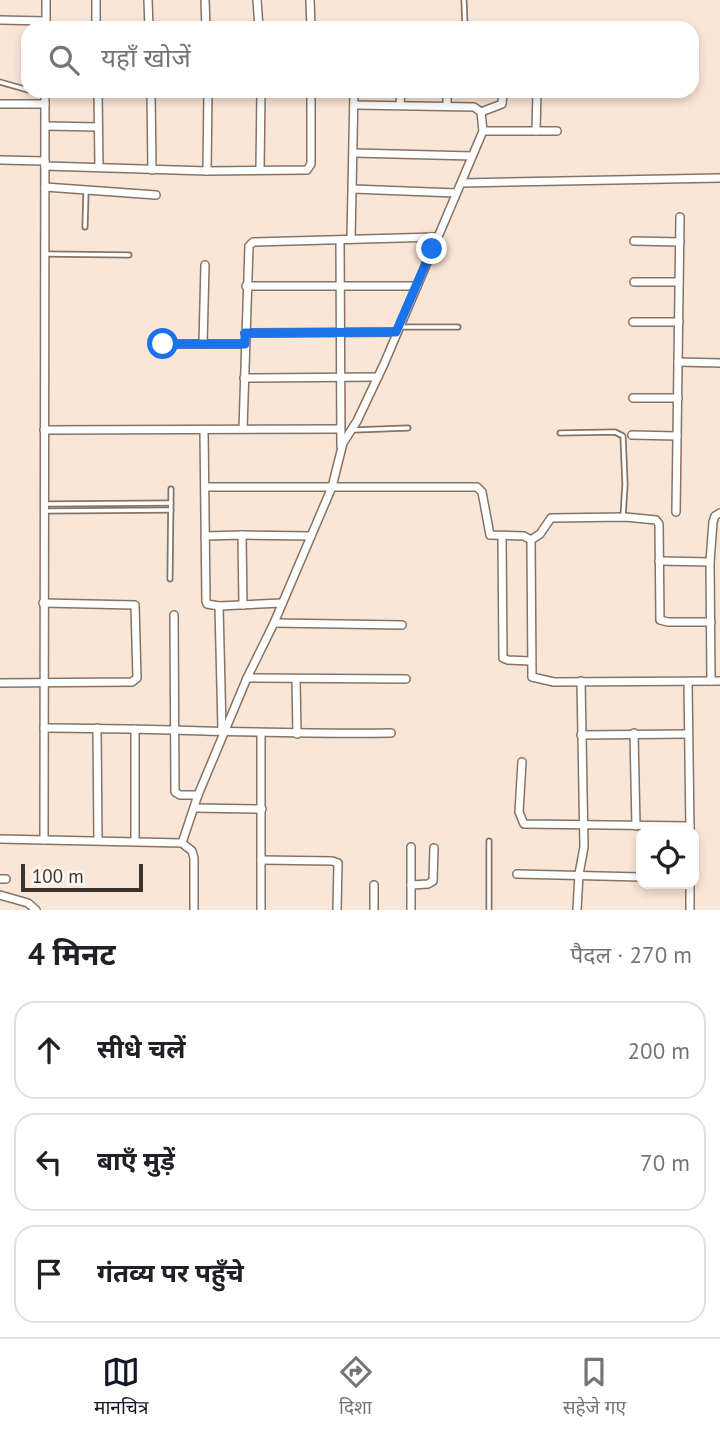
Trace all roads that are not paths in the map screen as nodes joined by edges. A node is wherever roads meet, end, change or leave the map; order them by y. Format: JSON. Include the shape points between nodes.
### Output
{"nodes":[{"id":1,"x":46,"y":0,"type":"edge"},
{"id":2,"x":96,"y":0,"type":"edge"},
{"id":3,"x":148,"y":0,"type":"edge"},
{"id":4,"x":205,"y":0,"type":"edge"},
{"id":5,"x":257,"y":0,"type":"edge"},
{"id":6,"x":310,"y":0,"type":"edge"},
{"id":7,"x":464,"y":0,"type":"edge"},
{"id":8,"x":0,"y":20,"type":"edge"},
{"id":9,"x":46,"y":21,"type":"edge"},
{"id":10,"x":96,"y":21,"type":"edge"},
{"id":11,"x":149,"y":21,"type":"edge"},
{"id":12,"x":206,"y":21,"type":"edge"},
{"id":13,"x":258,"y":21,"type":"edge"},
{"id":14,"x":311,"y":21,"type":"edge"},
{"id":15,"x":465,"y":21,"type":"edge"},
{"id":16,"x":21,"y":22,"type":"edge"},
{"id":17,"x":0,"y":82,"type":"edge"},
{"id":18,"x":21,"y":88,"type":"edge"},
{"id":19,"x":45,"y":98,"type":"edge"},
{"id":20,"x":98,"y":98,"type":"edge"},
{"id":21,"x":151,"y":98,"type":"edge"},
{"id":22,"x":208,"y":98,"type":"edge"},
{"id":23,"x":261,"y":98,"type":"edge"},
{"id":24,"x":311,"y":98,"type":"edge"},
{"id":25,"x":354,"y":98,"type":"edge"},
{"id":26,"x":400,"y":98,"type":"edge"},
{"id":27,"x":447,"y":98,"type":"edge"},
{"id":28,"x":502,"y":98,"type":"edge"},
{"id":29,"x":537,"y":98,"type":"edge"},
{"id":30,"x":0,"y":104,"type":"edge"},
{"id":31,"x":45,"y":104,"type":"junction"},
{"id":32,"x":355,"y":105,"type":"junction"},
{"id":33,"x":400,"y":105,"type":"junction"},
{"id":34,"x":447,"y":106,"type":"junction"},
{"id":35,"x":481,"y":112,"type":"junction"},
{"id":36,"x":46,"y":126,"type":"junction"},
{"id":37,"x":98,"y":127,"type":"junction"},
{"id":38,"x":483,"y":131,"type":"junction"},
{"id":39,"x":536,"y":131,"type":"junction"},
{"id":40,"x":557,"y":131,"type":"dead end"},
{"id":41,"x":354,"y":153,"type":"junction"},
{"id":42,"x":472,"y":156,"type":"junction"},
{"id":43,"x":0,"y":160,"type":"edge"},
{"id":44,"x":45,"y":164,"type":"junction"},
{"id":45,"x":99,"y":167,"type":"junction"},
{"id":46,"x":152,"y":170,"type":"junction"},
{"id":47,"x":260,"y":170,"type":"junction"},
{"id":48,"x":207,"y":171,"type":"junction"},
{"id":49,"x":720,"y":178,"type":"edge"},
{"id":50,"x":461,"y":183,"type":"junction"},
{"id":51,"x":45,"y":187,"type":"junction"},
{"id":52,"x":86,"y":189,"type":"junction"},
{"id":53,"x":353,"y":190,"type":"junction"},
{"id":54,"x":456,"y":193,"type":"junction"},
{"id":55,"x":156,"y":195,"type":"dead end"},
{"id":56,"x":680,"y":217,"type":"dead end"},
{"id":57,"x":85,"y":227,"type":"dead end"},
{"id":58,"x":437,"y":237,"type":"junction"},
{"id":59,"x":351,"y":239,"type":"junction"},
{"id":60,"x":340,"y":240,"type":"junction"},
{"id":61,"x":634,"y":241,"type":"dead end"},
{"id":62,"x":680,"y":242,"type":"junction"},
{"id":63,"x":45,"y":254,"type":"junction"},
{"id":64,"x":129,"y":255,"type":"dead end"},
{"id":65,"x":205,"y":265,"type":"dead end"},
{"id":66,"x":634,"y":282,"type":"dead end"},
{"id":67,"x":679,"y":282,"type":"junction"},
{"id":68,"x":341,"y":285,"type":"junction"},
{"id":69,"x":246,"y":286,"type":"junction"},
{"id":70,"x":417,"y":286,"type":"junction"},
{"id":71,"x":633,"y":322,"type":"dead end"},
{"id":72,"x":679,"y":322,"type":"junction"},
{"id":73,"x":458,"y":327,"type":"dead end"},
{"id":74,"x":397,"y":329,"type":"junction"},
{"id":75,"x":340,"y":332,"type":"junction"},
{"id":76,"x":245,"y":333,"type":"junction"},
{"id":77,"x":163,"y":344,"type":"dead end"},
{"id":78,"x":203,"y":344,"type":"junction"},
{"id":79,"x":245,"y":344,"type":"junction"},
{"id":80,"x":678,"y":362,"type":"junction"},
{"id":81,"x":720,"y":363,"type":"edge"},
{"id":82,"x":378,"y":377,"type":"junction"},
{"id":83,"x":244,"y":378,"type":"junction"},
{"id":84,"x":340,"y":378,"type":"junction"},
{"id":85,"x":633,"y":398,"type":"dead end"},
{"id":86,"x":678,"y":398,"type":"junction"},
{"id":87,"x":408,"y":428,"type":"dead end"},
{"id":88,"x":243,"y":429,"type":"junction"},
{"id":89,"x":340,"y":429,"type":"junction"},
{"id":90,"x":44,"y":430,"type":"junction"},
{"id":91,"x":204,"y":430,"type":"junction"},
{"id":92,"x":352,"y":430,"type":"junction"},
{"id":93,"x":561,"y":433,"type":"dead end"},
{"id":94,"x":632,"y":435,"type":"dead end"},
{"id":95,"x":677,"y":436,"type":"junction"},
{"id":96,"x":341,"y":450,"type":"junction"},
{"id":97,"x":205,"y":487,"type":"junction"},
{"id":98,"x":332,"y":487,"type":"junction"},
{"id":99,"x":171,"y":489,"type":"dead end"},
{"id":100,"x":171,"y":503,"type":"junction"},
{"id":101,"x":44,"y":507,"type":"junction"},
{"id":102,"x":171,"y":510,"type":"junction"},
{"id":103,"x":676,"y":512,"type":"dead end"},
{"id":104,"x":720,"y":513,"type":"edge"},
{"id":105,"x":623,"y":517,"type":"junction"},
{"id":106,"x":242,"y":535,"type":"junction"},
{"id":107,"x":311,"y":536,"type":"junction"},
{"id":108,"x":205,"y":537,"type":"junction"},
{"id":109,"x":502,"y":537,"type":"junction"},
{"id":110,"x":531,"y":540,"type":"junction"},
{"id":111,"x":715,"y":550,"type":"edge"},
{"id":112,"x":659,"y":561,"type":"junction"},
{"id":113,"x":710,"y":562,"type":"junction"},
{"id":114,"x":170,"y":579,"type":"dead end"},
{"id":115,"x":711,"y":585,"type":"junction"},
{"id":116,"x":720,"y":585,"type":"edge"},
{"id":117,"x":43,"y":603,"type":"junction"},
{"id":118,"x":282,"y":603,"type":"junction"},
{"id":119,"x":243,"y":605,"type":"junction"},
{"id":120,"x":219,"y":606,"type":"junction"},
{"id":121,"x":174,"y":615,"type":"dead end"},
{"id":122,"x":711,"y":622,"type":"junction"},
{"id":123,"x":274,"y":623,"type":"junction"},
{"id":124,"x":402,"y":625,"type":"dead end"},
{"id":125,"x":711,"y":649,"type":"junction"},
{"id":126,"x":720,"y":649,"type":"edge"},
{"id":127,"x":530,"y":661,"type":"junction"},
{"id":128,"x":247,"y":678,"type":"junction"},
{"id":129,"x":407,"y":678,"type":"dead end"},
{"id":130,"x":296,"y":680,"type":"junction"},
{"id":131,"x":44,"y":681,"type":"junction"},
{"id":132,"x":581,"y":681,"type":"junction"},
{"id":133,"x":711,"y":681,"type":"junction"},
{"id":134,"x":720,"y":681,"type":"edge"},
{"id":135,"x":688,"y":682,"type":"junction"},
{"id":136,"x":0,"y":683,"type":"edge"},
{"id":137,"x":44,"y":728,"type":"junction"},
{"id":138,"x":97,"y":728,"type":"junction"},
{"id":139,"x":135,"y":729,"type":"junction"},
{"id":140,"x":176,"y":730,"type":"junction"},
{"id":141,"x":224,"y":730,"type":"junction"},
{"id":142,"x":261,"y":733,"type":"junction"},
{"id":143,"x":391,"y":733,"type":"dead end"},
{"id":144,"x":634,"y":733,"type":"junction"},
{"id":145,"x":297,"y":734,"type":"junction"},
{"id":146,"x":688,"y":734,"type":"junction"},
{"id":147,"x":581,"y":735,"type":"junction"},
{"id":148,"x":522,"y":762,"type":"dead end"},
{"id":149,"x":198,"y":796,"type":"junction"},
{"id":150,"x":194,"y":808,"type":"junction"},
{"id":151,"x":262,"y":809,"type":"junction"},
{"id":152,"x":583,"y":826,"type":"junction"},
{"id":153,"x":636,"y":826,"type":"joint"},
{"id":154,"x":690,"y":826,"type":"edge"},
{"id":155,"x":0,"y":839,"type":"edge"},
{"id":156,"x":44,"y":840,"type":"junction"},
{"id":157,"x":97,"y":840,"type":"junction"},
{"id":158,"x":135,"y":840,"type":"junction"},
{"id":159,"x":489,"y":841,"type":"dead end"},
{"id":160,"x":182,"y":843,"type":"junction"},
{"id":161,"x":411,"y":847,"type":"dead end"},
{"id":162,"x":435,"y":848,"type":"dead end"},
{"id":163,"x":261,"y":860,"type":"junction"},
{"id":164,"x":517,"y":874,"type":"dead end"},
{"id":165,"x":579,"y":874,"type":"junction"},
{"id":166,"x":636,"y":877,"type":"edge"},
{"id":167,"x":374,"y":885,"type":"dead end"},
{"id":168,"x":411,"y":885,"type":"junction"},
{"id":169,"x":690,"y":889,"type":"edge"},
{"id":170,"x":0,"y":895,"type":"edge"},
{"id":171,"x":36,"y":910,"type":"edge"},
{"id":172,"x":194,"y":910,"type":"edge"},
{"id":173,"x":261,"y":910,"type":"edge"},
{"id":174,"x":337,"y":910,"type":"edge"},
{"id":175,"x":374,"y":910,"type":"edge"},
{"id":176,"x":411,"y":910,"type":"edge"},
{"id":177,"x":489,"y":910,"type":"edge"},
{"id":178,"x":578,"y":910,"type":"edge"},
{"id":179,"x":690,"y":910,"type":"edge"}],
"edges":[{"from":1,"to":9,"type":"street"},
{"from":2,"to":10,"type":"street"},
{"from":3,"to":11,"type":"street"},
{"from":4,"to":12,"type":"street"},
{"from":5,"to":13,"type":"street"},
{"from":6,"to":14,"type":"street"},
{"from":7,"to":15,"type":"lane"},
{"from":8,"to":16,"type":"street"},
{"from":17,"to":18,"type":"lane"},
{"from":19,"to":31,"type":"street"},
{"from":20,"to":37,"type":"street"},
{"from":21,"to":46,"type":"street"},
{"from":22,"to":48,"type":"street"},
{"from":23,"to":47,"type":"street"},
{"from":24,"to":47,"type":"street","via":[[310,168]]},
{"from":25,"to":32,"type":"street"},
{"from":26,"to":33,"type":"street"},
{"from":27,"to":34,"type":"street"},
{"from":28,"to":35,"type":"street","via":[[502,104]]},
{"from":29,"to":39,"type":"street"},
{"from":30,"to":31,"type":"street"},
{"from":31,"to":36,"type":"street"},
{"from":32,"to":33,"type":"street"},
{"from":32,"to":41,"type":"street"},
{"from":33,"to":34,"type":"street"},
{"from":34,"to":35,"type":"street","via":[[474,107]]},
{"from":35,"to":38,"type":"street"},
{"from":36,"to":37,"type":"street"},
{"from":36,"to":44,"type":"street"},
{"from":37,"to":45,"type":"street"},
{"from":38,"to":39,"type":"street"},
{"from":38,"to":42,"type":"street"},
{"from":39,"to":40,"type":"street"},
{"from":41,"to":42,"type":"street"},
{"from":41,"to":53,"type":"street"},
{"from":42,"to":50,"type":"street"},
{"from":43,"to":44,"type":"street"},
{"from":44,"to":45,"type":"street"},
{"from":44,"to":51,"type":"street"},
{"from":45,"to":46,"type":"street"},
{"from":46,"to":48,"type":"street"},
{"from":47,"to":48,"type":"street"},
{"from":49,"to":50,"type":"street"},
{"from":50,"to":54,"type":"street"},
{"from":51,"to":52,"type":"street"},
{"from":51,"to":63,"type":"street"},
{"from":52,"to":55,"type":"street"},
{"from":52,"to":57,"type":"lane"},
{"from":53,"to":54,"type":"street"},
{"from":53,"to":59,"type":"street"},
{"from":54,"to":58,"type":"street"},
{"from":56,"to":62,"type":"street"},
{"from":58,"to":59,"type":"street"},
{"from":58,"to":70,"type":"street"},
{"from":59,"to":60,"type":"street"},
{"from":60,"to":68,"type":"street"},
{"from":60,"to":69,"type":"street","via":[[253,242]]},
{"from":61,"to":62,"type":"street"},
{"from":62,"to":67,"type":"street"},
{"from":63,"to":64,"type":"lane"},
{"from":63,"to":90,"type":"street"},
{"from":65,"to":78,"type":"street"},
{"from":66,"to":67,"type":"street"},
{"from":67,"to":72,"type":"street"},
{"from":68,"to":69,"type":"street"},
{"from":68,"to":70,"type":"street"},
{"from":68,"to":75,"type":"street"},
{"from":69,"to":76,"type":"street"},
{"from":70,"to":74,"type":"street"},
{"from":71,"to":72,"type":"street"},
{"from":72,"to":80,"type":"street"},
{"from":73,"to":74,"type":"lane"},
{"from":74,"to":75,"type":"street"},
{"from":74,"to":82,"type":"street"},
{"from":75,"to":76,"type":"street"},
{"from":75,"to":84,"type":"street"},
{"from":76,"to":79,"type":"street"},
{"from":77,"to":78,"type":"street"},
{"from":78,"to":79,"type":"street"},
{"from":79,"to":83,"type":"street"},
{"from":80,"to":81,"type":"street"},
{"from":80,"to":86,"type":"street"},
{"from":82,"to":84,"type":"street"},
{"from":82,"to":92,"type":"street"},
{"from":83,"to":84,"type":"street"},
{"from":83,"to":88,"type":"street"},
{"from":84,"to":89,"type":"street"},
{"from":85,"to":86,"type":"street"},
{"from":86,"to":95,"type":"street"},
{"from":87,"to":92,"type":"lane"},
{"from":88,"to":89,"type":"street"},
{"from":88,"to":91,"type":"street"},
{"from":89,"to":96,"type":"street"},
{"from":90,"to":91,"type":"street"},
{"from":90,"to":101,"type":"street"},
{"from":91,"to":97,"type":"street"},
{"from":92,"to":96,"type":"street"},
{"from":93,"to":105,"type":"lane","via":[[615,432],[623,436]]},
{"from":94,"to":95,"type":"street"},
{"from":95,"to":103,"type":"street"},
{"from":96,"to":98,"type":"street"},
{"from":97,"to":98,"type":"street"},
{"from":97,"to":108,"type":"street"},
{"from":98,"to":107,"type":"street"},
{"from":98,"to":109,"type":"street","via":[[477,487],[482,492],[488,531]]},
{"from":99,"to":100,"type":"lane"},
{"from":100,"to":101,"type":"lane"},
{"from":100,"to":102,"type":"lane"},
{"from":101,"to":102,"type":"lane"},
{"from":101,"to":117,"type":"street"},
{"from":102,"to":114,"type":"lane"},
{"from":104,"to":111,"type":"street","via":[[713,522]]},
{"from":105,"to":110,"type":"street","via":[[551,519]]},
{"from":105,"to":112,"type":"street","via":[[658,521]]},
{"from":106,"to":107,"type":"street"},
{"from":106,"to":108,"type":"street"},
{"from":106,"to":119,"type":"street"},
{"from":107,"to":118,"type":"street"},
{"from":108,"to":120,"type":"street","via":[[205,601]]},
{"from":109,"to":110,"type":"street"},
{"from":109,"to":127,"type":"street","via":[[503,658]]},
{"from":110,"to":127,"type":"street"},
{"from":111,"to":113,"type":"street"},
{"from":112,"to":113,"type":"street"},
{"from":112,"to":122,"type":"street","via":[[660,620]]},
{"from":113,"to":115,"type":"street"},
{"from":115,"to":116,"type":"street"},
{"from":115,"to":122,"type":"street"},
{"from":117,"to":131,"type":"street"},
{"from":117,"to":131,"type":"street","via":[[135,605],[138,673],[132,682]]},
{"from":118,"to":119,"type":"street"},
{"from":118,"to":123,"type":"street"},
{"from":119,"to":120,"type":"street"},
{"from":120,"to":141,"type":"street"},
{"from":121,"to":140,"type":"street"},
{"from":122,"to":125,"type":"street"},
{"from":123,"to":124,"type":"street"},
{"from":123,"to":128,"type":"street"},
{"from":125,"to":126,"type":"street"},
{"from":125,"to":133,"type":"street"},
{"from":127,"to":132,"type":"street","via":[[536,678]]},
{"from":128,"to":130,"type":"street"},
{"from":128,"to":141,"type":"street"},
{"from":129,"to":130,"type":"street"},
{"from":130,"to":145,"type":"street"},
{"from":131,"to":136,"type":"street"},
{"from":131,"to":137,"type":"street"},
{"from":132,"to":135,"type":"street"},
{"from":132,"to":147,"type":"street"},
{"from":133,"to":134,"type":"street"},
{"from":133,"to":135,"type":"street"},
{"from":135,"to":146,"type":"street"},
{"from":137,"to":138,"type":"street"},
{"from":137,"to":156,"type":"street"},
{"from":138,"to":139,"type":"street"},
{"from":138,"to":157,"type":"street"},
{"from":139,"to":140,"type":"street"},
{"from":139,"to":158,"type":"street"},
{"from":140,"to":141,"type":"street"},
{"from":140,"to":149,"type":"street","via":[[176,792]]},
{"from":141,"to":142,"type":"street"},
{"from":141,"to":149,"type":"street"},
{"from":142,"to":145,"type":"street"},
{"from":142,"to":151,"type":"street"},
{"from":143,"to":145,"type":"street"},
{"from":144,"to":146,"type":"street"},
{"from":144,"to":147,"type":"street"},
{"from":144,"to":153,"type":"street"},
{"from":146,"to":154,"type":"street"},
{"from":147,"to":152,"type":"street"},
{"from":148,"to":152,"type":"street","via":[[522,822]]},
{"from":149,"to":150,"type":"street"},
{"from":150,"to":151,"type":"street"},
{"from":150,"to":160,"type":"street"},
{"from":151,"to":163,"type":"street"},
{"from":152,"to":153,"type":"street"},
{"from":152,"to":165,"type":"street"},
{"from":155,"to":156,"type":"street"},
{"from":156,"to":157,"type":"street"},
{"from":157,"to":158,"type":"street"},
{"from":158,"to":160,"type":"street"},
{"from":159,"to":177,"type":"lane"},
{"from":160,"to":172,"type":"street","via":[[194,858]]},
{"from":161,"to":168,"type":"street"},
{"from":162,"to":168,"type":"street","via":[[433,881]]},
{"from":163,"to":173,"type":"street"},
{"from":163,"to":174,"type":"street","via":[[338,863]]},
{"from":164,"to":165,"type":"street"},
{"from":165,"to":166,"type":"street"},
{"from":165,"to":178,"type":"street"},
{"from":167,"to":175,"type":"street"},
{"from":168,"to":176,"type":"street"},
{"from":169,"to":179,"type":"street"},
{"from":170,"to":171,"type":"street"}]}
